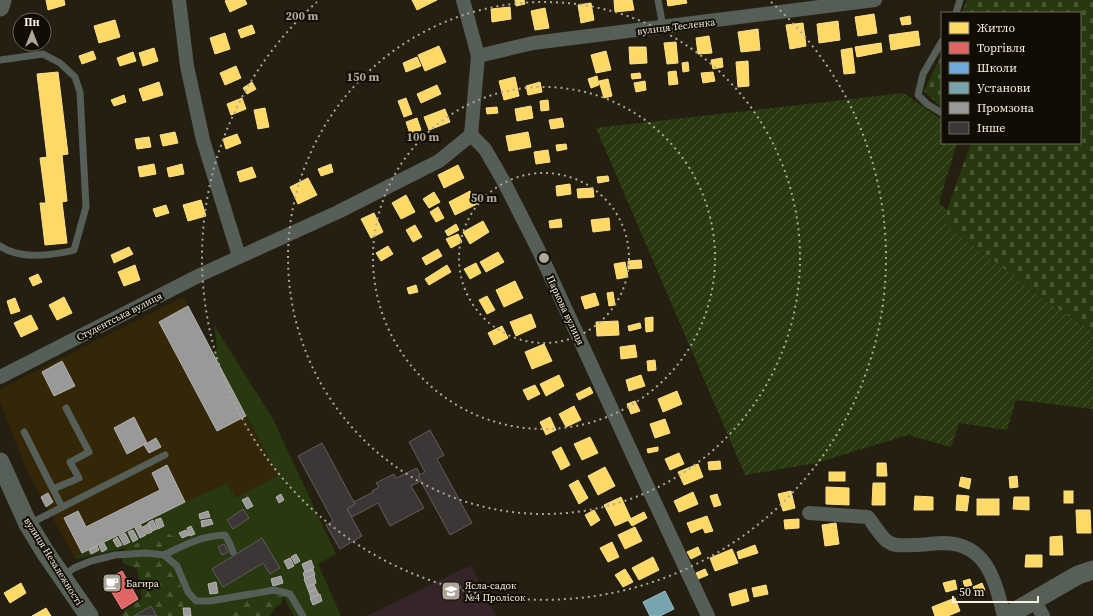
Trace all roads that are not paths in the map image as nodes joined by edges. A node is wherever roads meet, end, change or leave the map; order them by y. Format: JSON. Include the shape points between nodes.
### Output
{"nodes":[{"id":1,"x":2,"y":0,"type":"edge"},
{"id":2,"x":179,"y":0,"type":"edge"},
{"id":3,"x":463,"y":0,"type":"edge"},
{"id":4,"x":658,"y":0,"type":"edge"},
{"id":5,"x":875,"y":0,"type":"edge"},
{"id":6,"x":960,"y":0,"type":"edge"},
{"id":7,"x":804,"y":5,"type":"edge"},
{"id":8,"x":0,"y":7,"type":"edge"},
{"id":9,"x":956,"y":12,"type":"edge"},
{"id":10,"x":663,"y":27,"type":"junction"},
{"id":11,"x":941,"y":43,"type":"edge"},
{"id":12,"x":478,"y":56,"type":"junction"},
{"id":13,"x":0,"y":60,"type":"edge"},
{"id":14,"x":941,"y":112,"type":"edge"},
{"id":15,"x":471,"y":135,"type":"junction"},
{"id":16,"x":0,"y":246,"type":"edge"},
{"id":17,"x":239,"y":256,"type":"junction"},
{"id":18,"x":0,"y":377,"type":"edge"},
{"id":19,"x":66,"y":408,"type":"dead end"},
{"id":20,"x":24,"y":432,"type":"dead end"},
{"id":21,"x":165,"y":455,"type":"dead end"},
{"id":22,"x":0,"y":462,"type":"edge"},
{"id":23,"x":53,"y":490,"type":"junction"},
{"id":24,"x":62,"y":507,"type":"junction"},
{"id":25,"x":809,"y":513,"type":"dead end"},
{"id":26,"x":28,"y":524,"type":"junction"},
{"id":27,"x":233,"y":552,"type":"dead end"},
{"id":28,"x":164,"y":555,"type":"junction"},
{"id":29,"x":1093,"y":570,"type":"edge"},
{"id":30,"x":62,"y":576,"type":"junction"},
{"id":31,"x":1038,"y":608,"type":"edge"},
{"id":32,"x":88,"y":616,"type":"edge"},
{"id":33,"x":303,"y":616,"type":"edge"},
{"id":34,"x":708,"y":616,"type":"edge"},
{"id":35,"x":1006,"y":616,"type":"edge"}],
"edges":[{"from":1,"to":8,"type":"main road"},
{"from":2,"to":17,"type":"street","via":[[187,66],[203,140]]},
{"from":3,"to":12,"type":"street"},
{"from":4,"to":10,"type":"lane"},
{"from":5,"to":7,"type":"street","name":"вулиця Тесленка"},
{"from":6,"to":9,"type":"lane"},
{"from":7,"to":10,"type":"street","name":"вулиця Тесленка"},
{"from":10,"to":12,"type":"street","name":"вулиця Тесленка","via":[[533,44]]},
{"from":11,"to":14,"type":"lane","via":[[923,74],[918,95]]},
{"from":12,"to":15,"type":"street"},
{"from":13,"to":16,"type":"lane","via":[[43,54],[60,63],[75,77],[80,92],[86,206],[74,250],[61,254],[26,255]]},
{"from":15,"to":17,"type":"street","name":"Студентська вулиця","via":[[439,160],[338,212]]},
{"from":15,"to":34,"type":"street","name":"Паркова вулиця","via":[[485,149],[538,249]]},
{"from":17,"to":18,"type":"street","name":"Студентська вулиця"},
{"from":19,"to":23,"type":"lane","via":[[89,452],[70,462],[80,478]]},
{"from":20,"to":23,"type":"lane"},
{"from":21,"to":24,"type":"lane"},
{"from":22,"to":26,"type":"main road","name":"вулиця Незалежності"},
{"from":23,"to":24,"type":"lane"},
{"from":24,"to":26,"type":"lane"},
{"from":25,"to":35,"type":"street","via":[[868,517],[887,541],[896,545],[944,543],[962,546],[986,562]]},
{"from":26,"to":30,"type":"main road","name":"вулиця Незалежності"},
{"from":27,"to":28,"type":"lane","via":[[225,535],[210,536]]},
{"from":28,"to":30,"type":"lane","via":[[115,555],[91,560]]},
{"from":28,"to":33,"type":"lane","via":[[177,566],[188,592],[196,601],[274,590],[290,594]]},
{"from":29,"to":31,"type":"main road","via":[[1078,575]]},
{"from":30,"to":32,"type":"main road","name":"вулиця Незалежності"},
{"from":31,"to":35,"type":"main road"}]}
